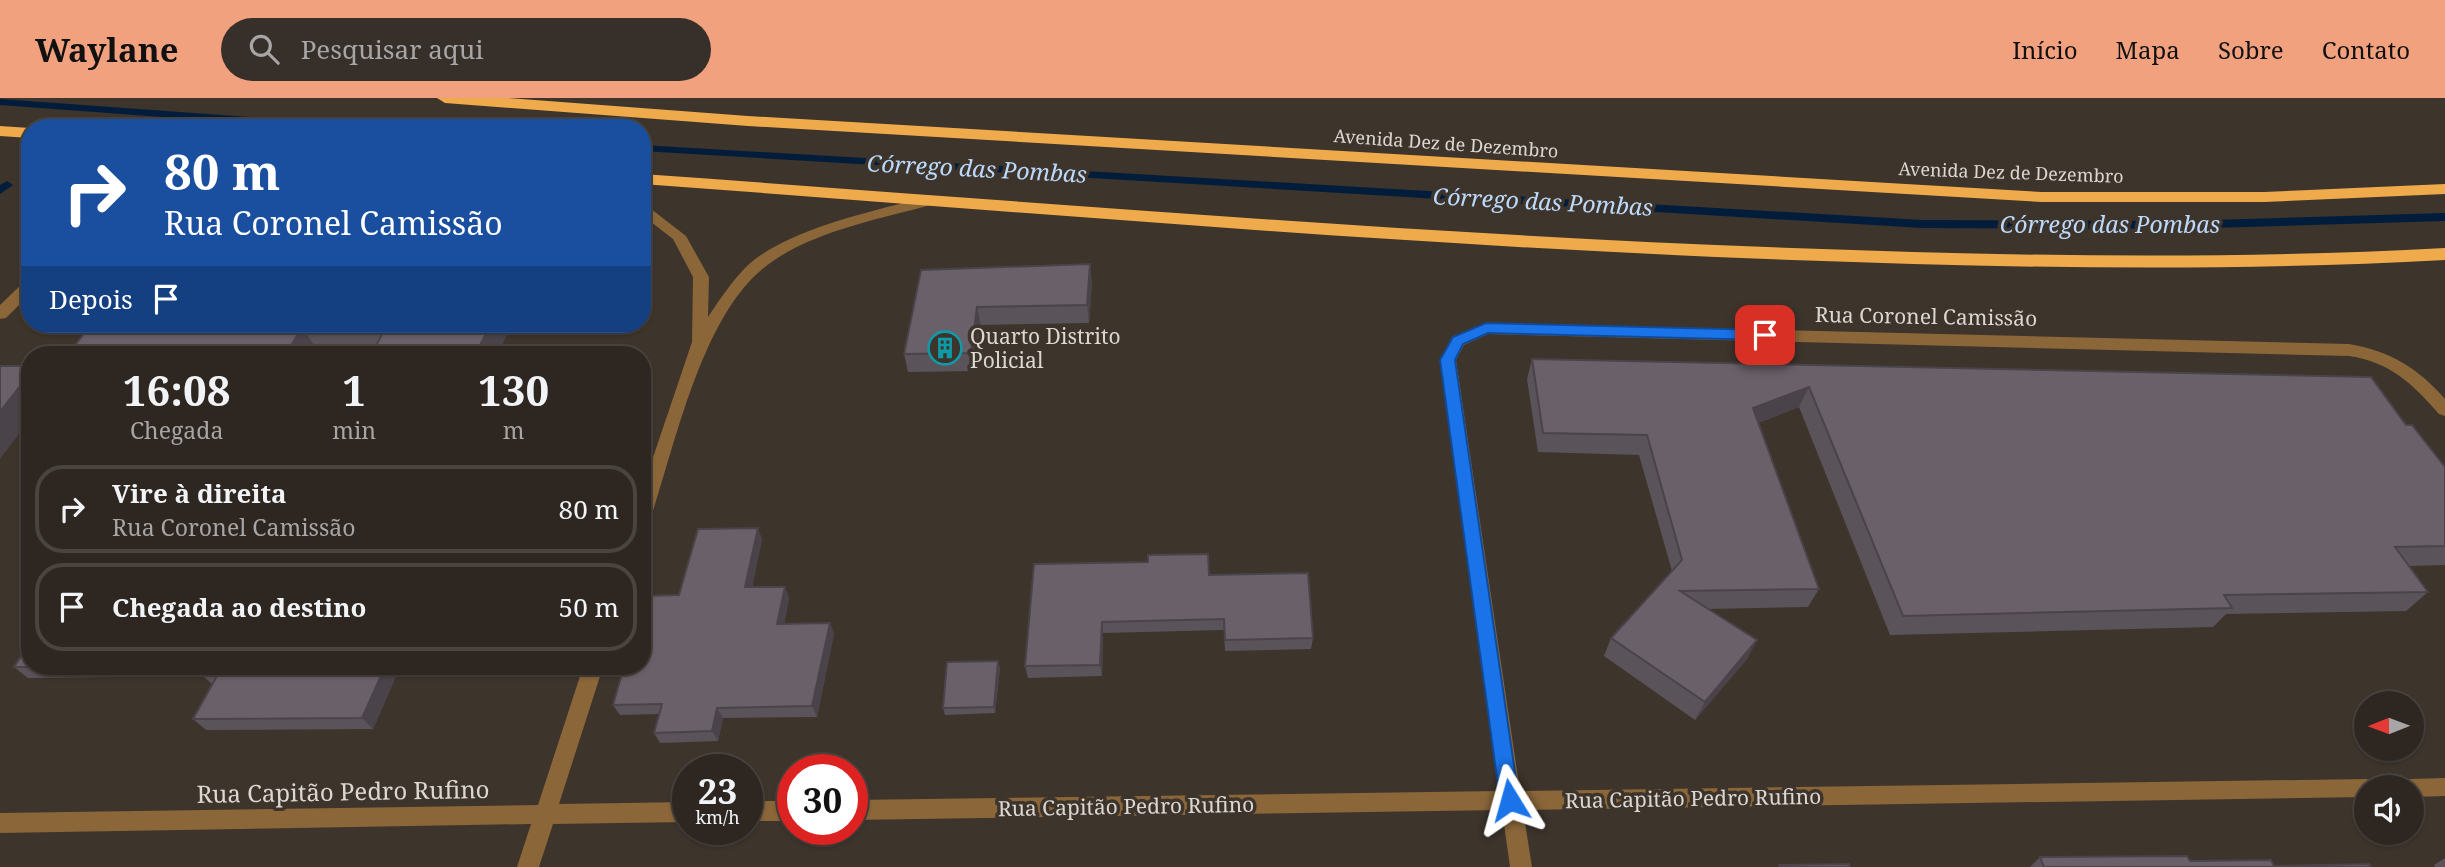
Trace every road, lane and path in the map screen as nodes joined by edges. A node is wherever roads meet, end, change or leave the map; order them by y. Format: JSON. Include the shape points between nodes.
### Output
{"nodes":[{"id":1,"x":445,"y":98,"type":"edge"},
{"id":2,"x":0,"y":131,"type":"edge"},
{"id":3,"x":21,"y":132,"type":"edge"},
{"id":4,"x":651,"y":180,"type":"edge"},
{"id":5,"x":2445,"y":189,"type":"edge"},
{"id":6,"x":926,"y":202,"type":"junction"},
{"id":7,"x":651,"y":214,"type":"edge"},
{"id":8,"x":2445,"y":254,"type":"edge"},
{"id":9,"x":21,"y":294,"type":"edge"},
{"id":10,"x":0,"y":314,"type":"edge"},
{"id":11,"x":700,"y":342,"type":"junction"},
{"id":12,"x":2445,"y":410,"type":"edge"},
{"id":13,"x":651,"y":490,"type":"edge"},
{"id":14,"x":590,"y":675,"type":"edge"},
{"id":15,"x":2445,"y":787,"type":"edge"},
{"id":16,"x":2354,"y":788,"type":"edge"},
{"id":17,"x":2424,"y":788,"type":"edge"},
{"id":18,"x":1510,"y":800,"type":"junction"},
{"id":19,"x":868,"y":810,"type":"edge"},
{"id":20,"x":672,"y":812,"type":"edge"},
{"id":21,"x":544,"y":814,"type":"junction"},
{"id":22,"x":0,"y":822,"type":"edge"},
{"id":23,"x":528,"y":867,"type":"edge"},
{"id":24,"x":1521,"y":867,"type":"edge"}],
"edges":[{"from":1,"to":5,"type":"highway","name":"Avenida Dez de Dezembro","via":[[804,124],[2042,197],[2264,197]]},
{"from":2,"to":3,"type":"highway"},
{"from":4,"to":6,"type":"highway"},
{"from":6,"to":8,"type":"highway","via":[[1661,251],[2074,263],[2325,262]]},
{"from":6,"to":11,"type":"street","via":[[841,224],[790,246],[747,276]]},
{"from":7,"to":11,"type":"street","via":[[679,236],[701,277]]},
{"from":9,"to":10,"type":"street"},
{"from":11,"to":13,"type":"street"},
{"from":12,"to":18,"type":"street","name":"Rua Coronel Camissão","via":[[2401,365],[2373,353],[2349,350],[1486,328],[1458,341],[1448,360]]},
{"from":14,"to":21,"type":"street"},
{"from":15,"to":17,"type":"street"},
{"from":16,"to":18,"type":"street","name":"Rua Capitão Pedro Rufino"},
{"from":18,"to":19,"type":"street","name":"Rua Capitão Pedro Rufino"},
{"from":18,"to":24,"type":"street","name":"Rua Coronel Camissão"},
{"from":20,"to":21,"type":"street","name":"Rua Capitão Pedro Rufino"},
{"from":21,"to":22,"type":"street","name":"Rua Capitão Pedro Rufino"},
{"from":21,"to":23,"type":"street"}]}
